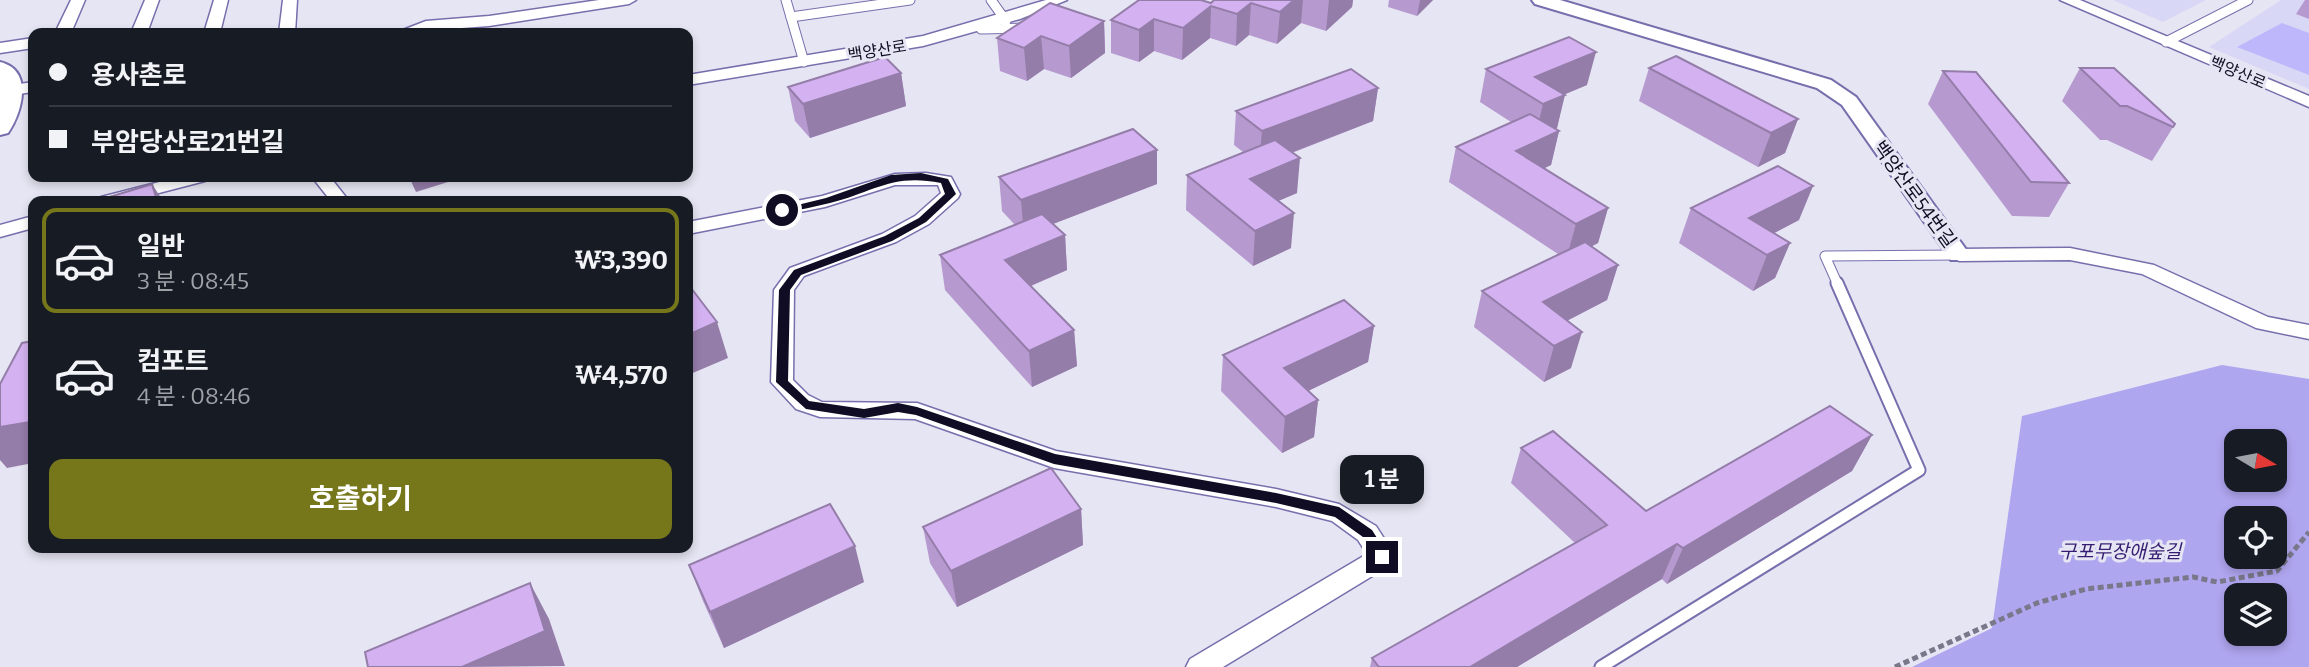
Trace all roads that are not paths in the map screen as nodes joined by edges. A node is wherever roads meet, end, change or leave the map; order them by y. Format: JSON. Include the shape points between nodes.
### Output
{"nodes":[{"id":1,"x":78,"y":0,"type":"edge"},
{"id":2,"x":152,"y":0,"type":"edge"},
{"id":3,"x":221,"y":0,"type":"edge"},
{"id":4,"x":290,"y":0,"type":"edge"},
{"id":5,"x":629,"y":0,"type":"edge"},
{"id":6,"x":786,"y":0,"type":"edge"},
{"id":7,"x":909,"y":0,"type":"edge"},
{"id":8,"x":990,"y":0,"type":"edge"},
{"id":9,"x":1060,"y":0,"type":"edge"},
{"id":10,"x":1541,"y":0,"type":"edge"},
{"id":11,"x":2067,"y":0,"type":"edge"},
{"id":12,"x":2248,"y":0,"type":"edge"},
{"id":13,"x":791,"y":18,"type":"junction"},
{"id":14,"x":1006,"y":21,"type":"junction"},
{"id":15,"x":1041,"y":27,"type":"edge"},
{"id":16,"x":65,"y":28,"type":"edge"},
{"id":17,"x":141,"y":28,"type":"edge"},
{"id":18,"x":213,"y":28,"type":"edge"},
{"id":19,"x":287,"y":28,"type":"edge"},
{"id":20,"x":419,"y":28,"type":"edge"},
{"id":21,"x":981,"y":29,"type":"junction"},
{"id":22,"x":2166,"y":42,"type":"junction"},
{"id":23,"x":28,"y":44,"type":"edge"},
{"id":24,"x":0,"y":48,"type":"edge"},
{"id":25,"x":804,"y":62,"type":"junction"},
{"id":26,"x":0,"y":68,"type":"edge"},
{"id":27,"x":693,"y":79,"type":"edge"},
{"id":28,"x":23,"y":89,"type":"edge"},
{"id":29,"x":2309,"y":102,"type":"edge"},
{"id":30,"x":0,"y":128,"type":"edge"},
{"id":31,"x":180,"y":182,"type":"edge"},
{"id":32,"x":325,"y":182,"type":"edge"},
{"id":33,"x":127,"y":196,"type":"edge"},
{"id":34,"x":336,"y":196,"type":"edge"},
{"id":35,"x":28,"y":223,"type":"edge"},
{"id":36,"x":693,"y":227,"type":"edge"},
{"id":37,"x":0,"y":231,"type":"edge"},
{"id":38,"x":1959,"y":255,"type":"junction"},
{"id":39,"x":2309,"y":332,"type":"edge"},
{"id":40,"x":1200,"y":667,"type":"edge"},
{"id":41,"x":1601,"y":667,"type":"edge"}],
"edges":[{"from":1,"to":16,"type":"street"},
{"from":2,"to":17,"type":"street"},
{"from":3,"to":18,"type":"street"},
{"from":4,"to":19,"type":"street"},
{"from":5,"to":20,"type":"street"},
{"from":6,"to":13,"type":"lane"},
{"from":7,"to":13,"type":"lane"},
{"from":8,"to":14,"type":"lane"},
{"from":9,"to":14,"type":"street","name":"백양산로"},
{"from":10,"to":38,"type":"street","name":"백양산로54번길","via":[[1837,92],[1849,102]]},
{"from":11,"to":22,"type":"street","name":"백양산로"},
{"from":12,"to":22,"type":"lane"},
{"from":13,"to":25,"type":"lane"},
{"from":14,"to":21,"type":"street","name":"백양산로"},
{"from":15,"to":21,"type":"lane"},
{"from":21,"to":25,"type":"street","name":"백양산로"},
{"from":22,"to":29,"type":"street","name":"백양산로"},
{"from":23,"to":24,"type":"street"},
{"from":25,"to":27,"type":"street","name":"백양산로"},
{"from":26,"to":28,"type":"main road"},
{"from":28,"to":30,"type":"main road"},
{"from":31,"to":33,"type":"street"},
{"from":32,"to":34,"type":"street"},
{"from":35,"to":37,"type":"street"},
{"from":36,"to":40,"type":"street","via":[[829,201],[895,177],[945,181],[951,194],[922,220],[889,238],[797,272],[784,290],[782,382],[806,405],[864,414],[898,408],[917,411],[1054,459],[1339,513],[1367,533],[1382,557]]},
{"from":38,"to":39,"type":"street","name":"백양산로54번길","via":[[2070,254],[2147,269],[2263,323]]},
{"from":38,"to":41,"type":"lane","via":[[1825,256],[1919,470]]}]}
